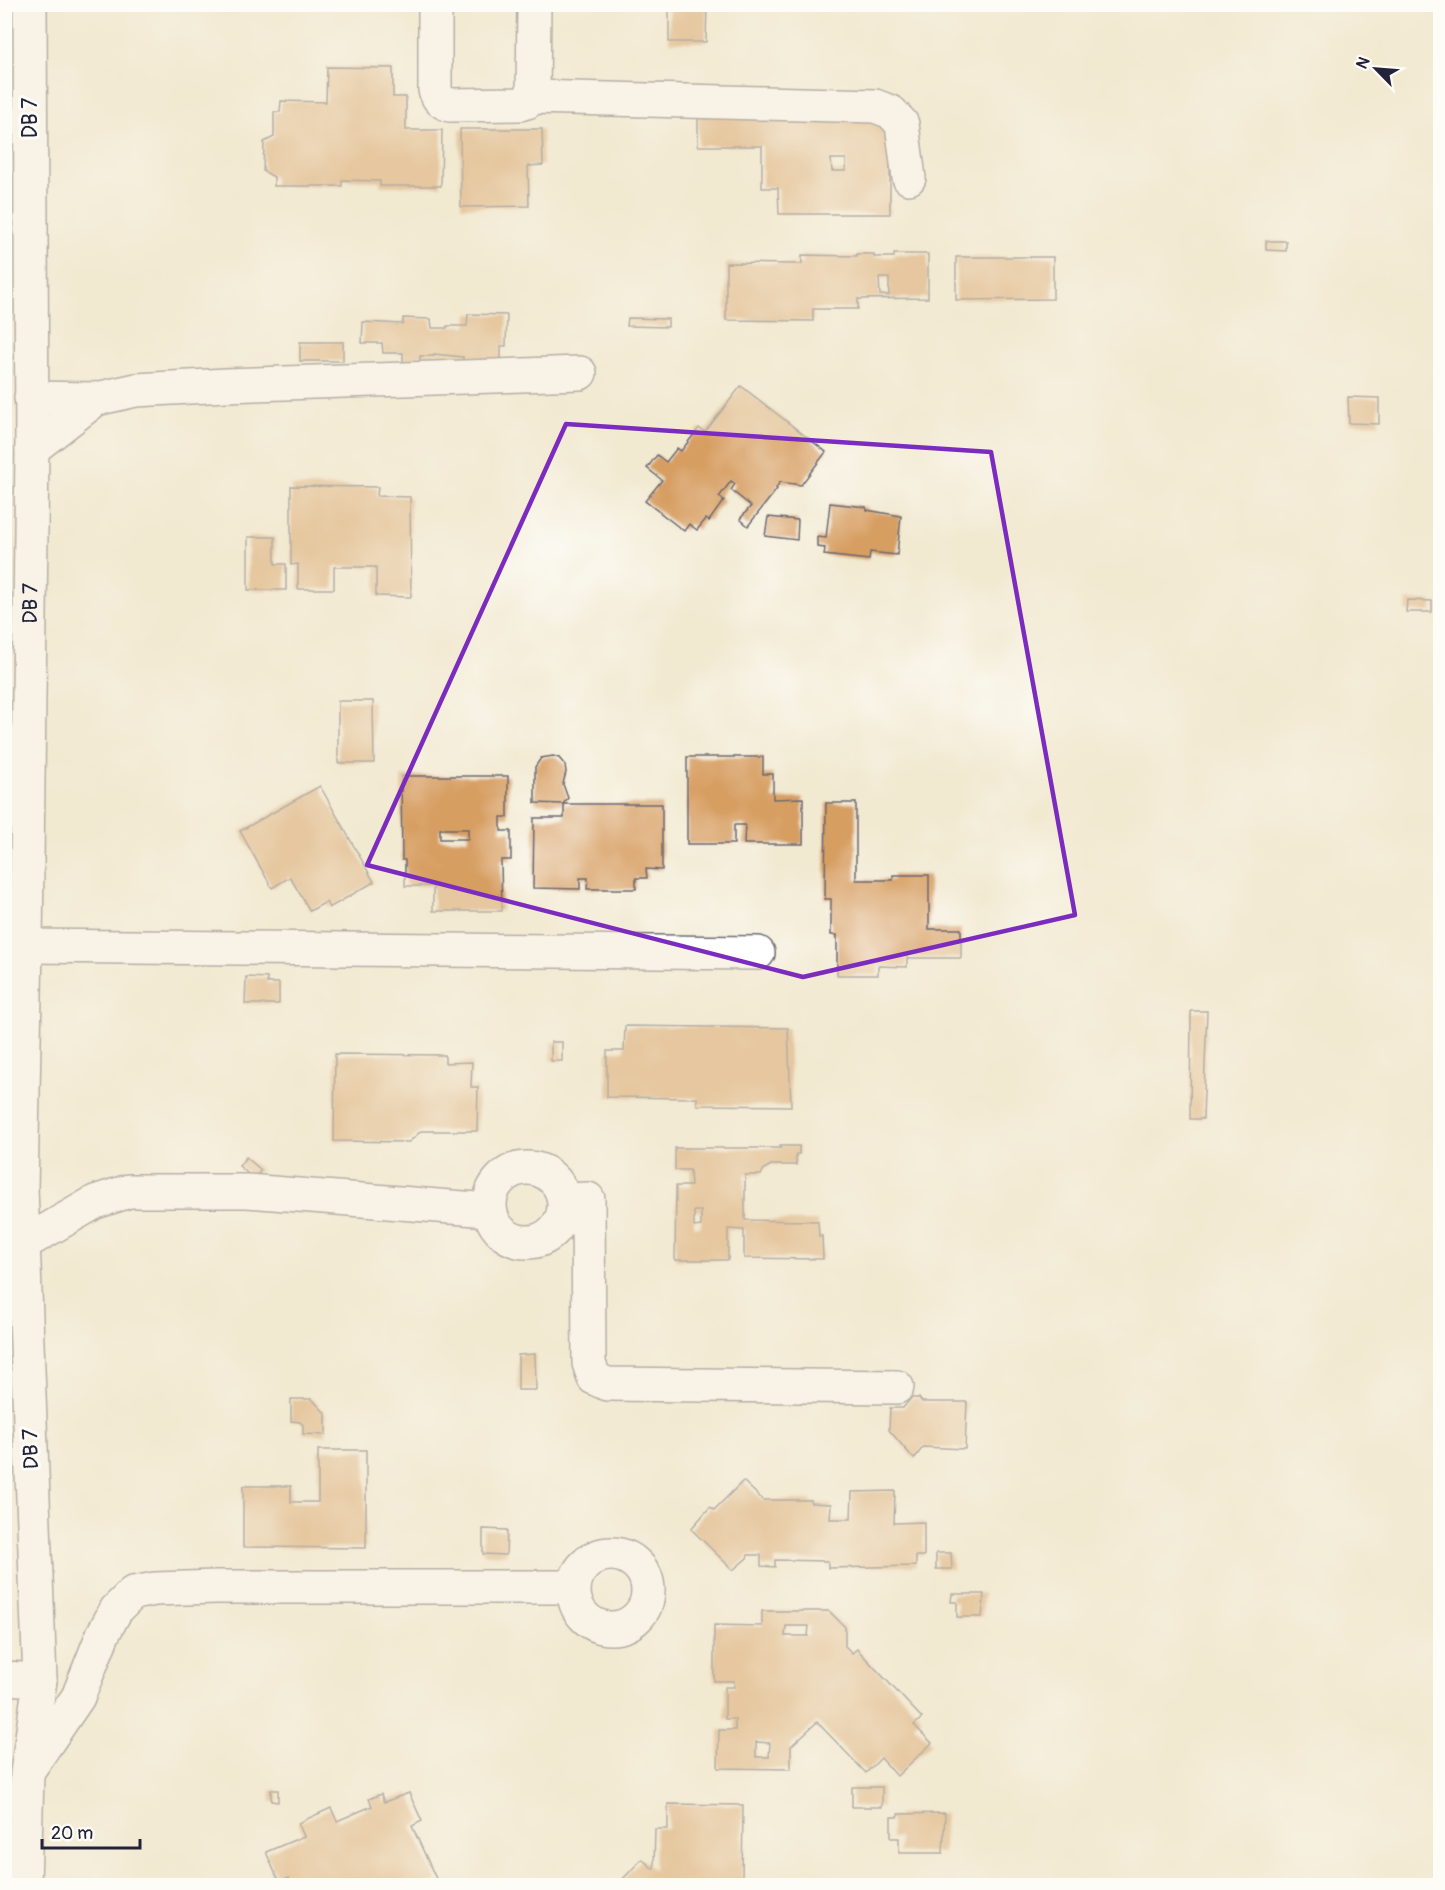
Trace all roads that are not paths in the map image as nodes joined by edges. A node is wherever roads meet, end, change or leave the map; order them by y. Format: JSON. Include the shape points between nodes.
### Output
{"nodes":[{"id":1,"x":30,"y":4,"type":"edge"},
{"id":2,"x":435,"y":4,"type":"edge"},
{"id":3,"x":534,"y":4,"type":"edge"},
{"id":4,"x":533,"y":97,"type":"junction"},
{"id":5,"x":909,"y":178,"type":"dead end"},
{"id":6,"x":580,"y":373,"type":"dead end"},
{"id":7,"x":31,"y":398,"type":"junction"},
{"id":8,"x":96,"y":399,"type":"junction"},
{"id":9,"x":32,"y":449,"type":"junction"},
{"id":10,"x":26,"y":946,"type":"junction"},
{"id":11,"x":758,"y":953,"type":"dead end"},
{"id":12,"x":15,"y":997,"type":"edge"},
{"id":13,"x":13,"y":1189,"type":"edge"},
{"id":14,"x":565,"y":1200,"type":"junction"},
{"id":15,"x":489,"y":1210,"type":"junction"},
{"id":16,"x":23,"y":1244,"type":"junction"},
{"id":17,"x":897,"y":1386,"type":"dead end"},
{"id":18,"x":574,"y":1587,"type":"dead end"},
{"id":19,"x":4,"y":1678,"type":"edge"},
{"id":20,"x":40,"y":1680,"type":"junction"},
{"id":21,"x":27,"y":1773,"type":"junction"},
{"id":22,"x":24,"y":1886,"type":"edge"}],
"edges":[{"from":1,"to":7,"type":"street","name":"DB 7"},
{"from":2,"to":4,"type":"street","via":[[435,90],[442,103],[520,104]]},
{"from":3,"to":4,"type":"street"},
{"from":4,"to":5,"type":"street","via":[[875,106],[891,112],[903,124]]},
{"from":6,"to":8,"type":"street","via":[[226,385],[136,390]]},
{"from":7,"to":8,"type":"street"},
{"from":7,"to":9,"type":"street","name":"DB 7"},
{"from":8,"to":9,"type":"street"},
{"from":9,"to":10,"type":"street","name":"DB 7"},
{"from":10,"to":11,"type":"street"},
{"from":10,"to":12,"type":"street","name":"DB 7"},
{"from":12,"to":13,"type":"street","name":"DB 7"},
{"from":13,"to":16,"type":"street","name":"DB 7"},
{"from":14,"to":15,"type":"street","via":[[562,1219],[550,1235],[532,1242],[513,1240],[497,1228]]},
{"from":14,"to":15,"type":"street","via":[[557,1182],[542,1170],[522,1167],[504,1175],[492,1191]]},
{"from":14,"to":17,"type":"street","via":[[588,1199],[589,1363],[594,1377],[607,1384]]},
{"from":15,"to":16,"type":"street","via":[[247,1191],[129,1191],[95,1202]]},
{"from":16,"to":20,"type":"street","name":"DB 7"},
{"from":18,"to":21,"type":"street","via":[[216,1587],[133,1593],[116,1610],[78,1697]]},
{"from":19,"to":20,"type":"street"},
{"from":20,"to":21,"type":"street","name":"DB 7"},
{"from":21,"to":22,"type":"street","name":"DB 7"}]}
